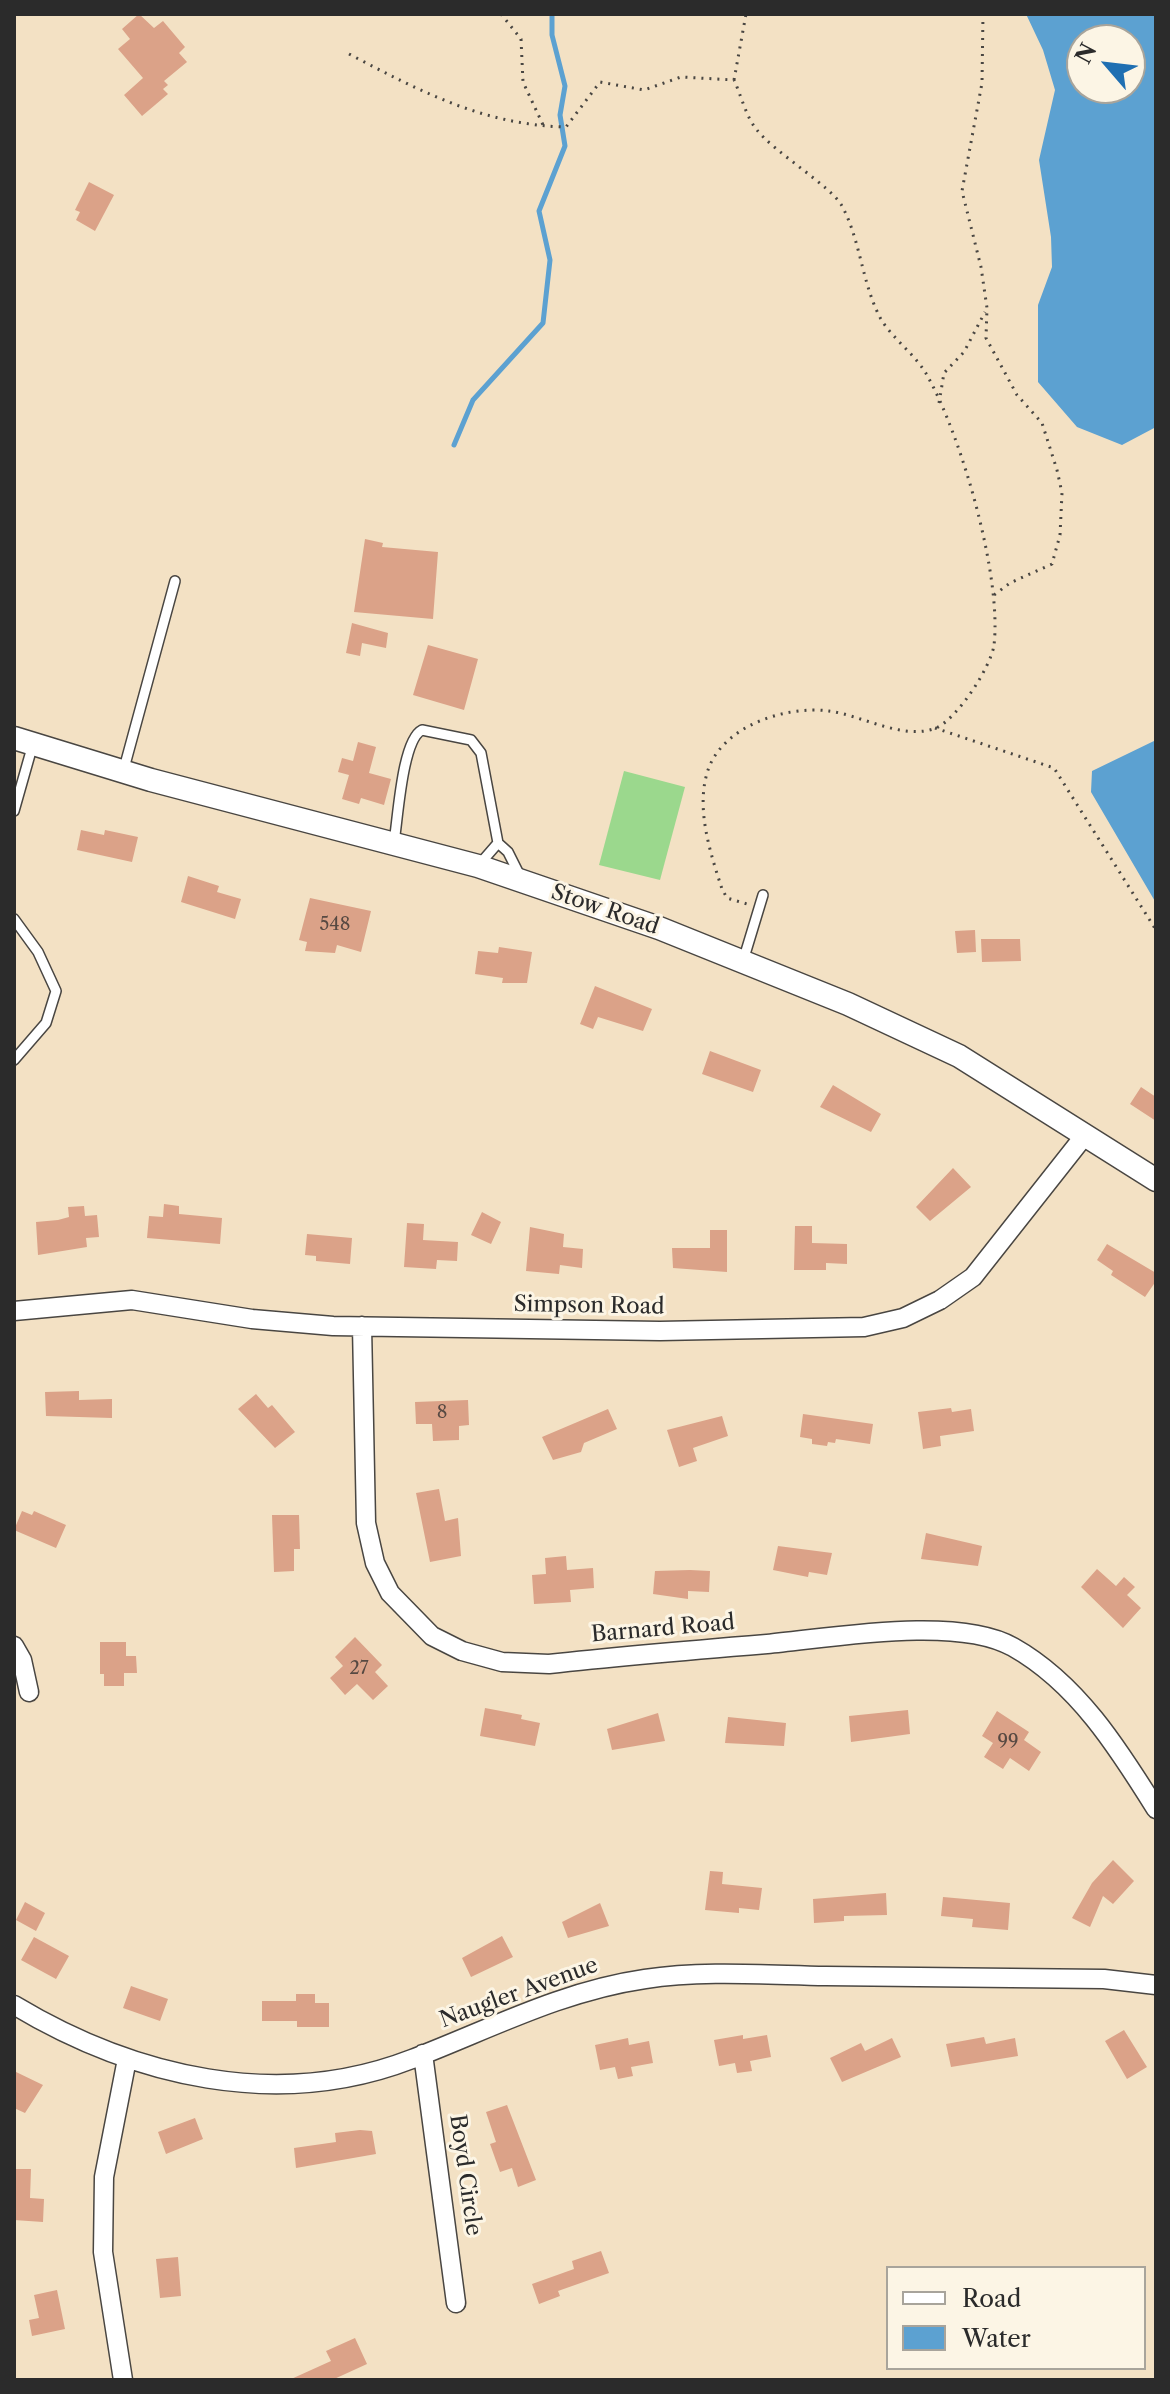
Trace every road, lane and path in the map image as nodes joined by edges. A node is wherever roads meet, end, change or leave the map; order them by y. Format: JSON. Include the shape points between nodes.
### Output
{"nodes":[{"id":1,"x":501,"y":14,"type":"edge"},
{"id":2,"x":746,"y":14,"type":"edge"},
{"id":3,"x":983,"y":14,"type":"edge"},
{"id":4,"x":349,"y":54,"type":"dead end"},
{"id":5,"x":734,"y":80,"type":"junction"},
{"id":6,"x":544,"y":127,"type":"junction"},
{"id":7,"x":987,"y":308,"type":"junction"},
{"id":8,"x":939,"y":403,"type":"junction"},
{"id":9,"x":175,"y":581,"type":"dead end"},
{"id":10,"x":994,"y":595,"type":"junction"},
{"id":11,"x":935,"y":728,"type":"junction"},
{"id":12,"x":24,"y":741,"type":"edge"},
{"id":13,"x":123,"y":772,"type":"junction"},
{"id":14,"x":14,"y":811,"type":"edge"},
{"id":15,"x":394,"y":842,"type":"junction"},
{"id":16,"x":498,"y":843,"type":"junction"},
{"id":17,"x":478,"y":866,"type":"junction"},
{"id":18,"x":522,"y":882,"type":"junction"},
{"id":19,"x":763,"y":895,"type":"dead end"},
{"id":20,"x":758,"y":908,"type":"junction"},
{"id":21,"x":14,"y":919,"type":"edge"},
{"id":22,"x":1156,"y":930,"type":"edge"},
{"id":23,"x":743,"y":961,"type":"junction"},
{"id":24,"x":14,"y":1060,"type":"edge"},
{"id":25,"x":1085,"y":1135,"type":"junction"},
{"id":26,"x":1156,"y":1180,"type":"edge"},
{"id":27,"x":14,"y":1311,"type":"edge"},
{"id":28,"x":362,"y":1326,"type":"junction"},
{"id":29,"x":14,"y":1646,"type":"edge"},
{"id":30,"x":29,"y":1692,"type":"dead end"},
{"id":31,"x":1156,"y":1809,"type":"edge"},
{"id":32,"x":1156,"y":1985,"type":"edge"},
{"id":33,"x":14,"y":2005,"type":"edge"},
{"id":34,"x":423,"y":2054,"type":"junction"},
{"id":35,"x":127,"y":2059,"type":"junction"},
{"id":36,"x":456,"y":2303,"type":"dead end"},
{"id":37,"x":123,"y":2380,"type":"edge"}],
"edges":[{"from":1,"to":6,"type":"path","via":[[521,39],[523,82]]},
{"from":2,"to":5,"type":"path"},
{"from":3,"to":7,"type":"path","via":[[982,83],[962,191]]},
{"from":4,"to":6,"type":"path","via":[[447,105]]},
{"from":5,"to":6,"type":"path","via":[[681,77],[644,90],[600,82],[566,127]]},
{"from":5,"to":8,"type":"path","via":[[756,129],[841,204],[882,320],[928,376]]},
{"from":7,"to":8,"type":"path","via":[[964,352],[944,373]]},
{"from":7,"to":10,"type":"path","via":[[986,338],[1017,395],[1042,423],[1062,493],[1052,564]]},
{"from":8,"to":10,"type":"path","via":[[975,507]]},
{"from":9,"to":13,"type":"lane"},
{"from":10,"to":11,"type":"path","via":[[994,648],[988,663],[955,714]]},
{"from":11,"to":20,"type":"path","via":[[890,727],[811,709],[747,725],[724,745],[706,775],[704,815],[712,859],[727,898]]},
{"from":11,"to":22,"type":"path","via":[[1054,768]]},
{"from":12,"to":13,"type":"street","name":"Stow Road"},
{"from":12,"to":14,"type":"lane"},
{"from":13,"to":15,"type":"street","name":"Stow Road"},
{"from":15,"to":16,"type":"lane","via":[[411,741],[422,730],[476,743]]},
{"from":15,"to":17,"type":"street","name":"Stow Road"},
{"from":16,"to":17,"type":"lane"},
{"from":16,"to":18,"type":"lane"},
{"from":17,"to":18,"type":"street","name":"Stow Road"},
{"from":18,"to":23,"type":"street","name":"Stow Road"},
{"from":19,"to":20,"type":"lane"},
{"from":20,"to":23,"type":"lane"},
{"from":21,"to":24,"type":"lane","via":[[38,952],[56,991],[46,1023]]},
{"from":23,"to":25,"type":"street","name":"Stow Road","via":[[959,1056]]},
{"from":25,"to":26,"type":"street","name":"Stow Road"},
{"from":25,"to":28,"type":"street","name":"Simpson Road","via":[[973,1277],[903,1318],[864,1327],[700,1332]]},
{"from":27,"to":28,"type":"street","name":"Simpson Road","via":[[132,1300],[266,1320]]},
{"from":28,"to":31,"type":"street","name":"Barnard Road","via":[[366,1523],[375,1563],[390,1593],[432,1636],[502,1662],[549,1664],[875,1633],[966,1631],[1011,1645],[1053,1673],[1128,1763]]},
{"from":29,"to":30,"type":"street"},
{"from":32,"to":34,"type":"street","name":"Naugler Avenue","via":[[1104,1979],[649,1978],[597,1987]]},
{"from":33,"to":35,"type":"street","name":"Naugler Avenue","via":[[92,2047]]},
{"from":34,"to":35,"type":"street","name":"Naugler Avenue","via":[[326,2084],[204,2079]]},
{"from":34,"to":36,"type":"street","name":"Boyd Circle"},
{"from":35,"to":37,"type":"street","via":[[104,2177],[103,2252]]}]}
